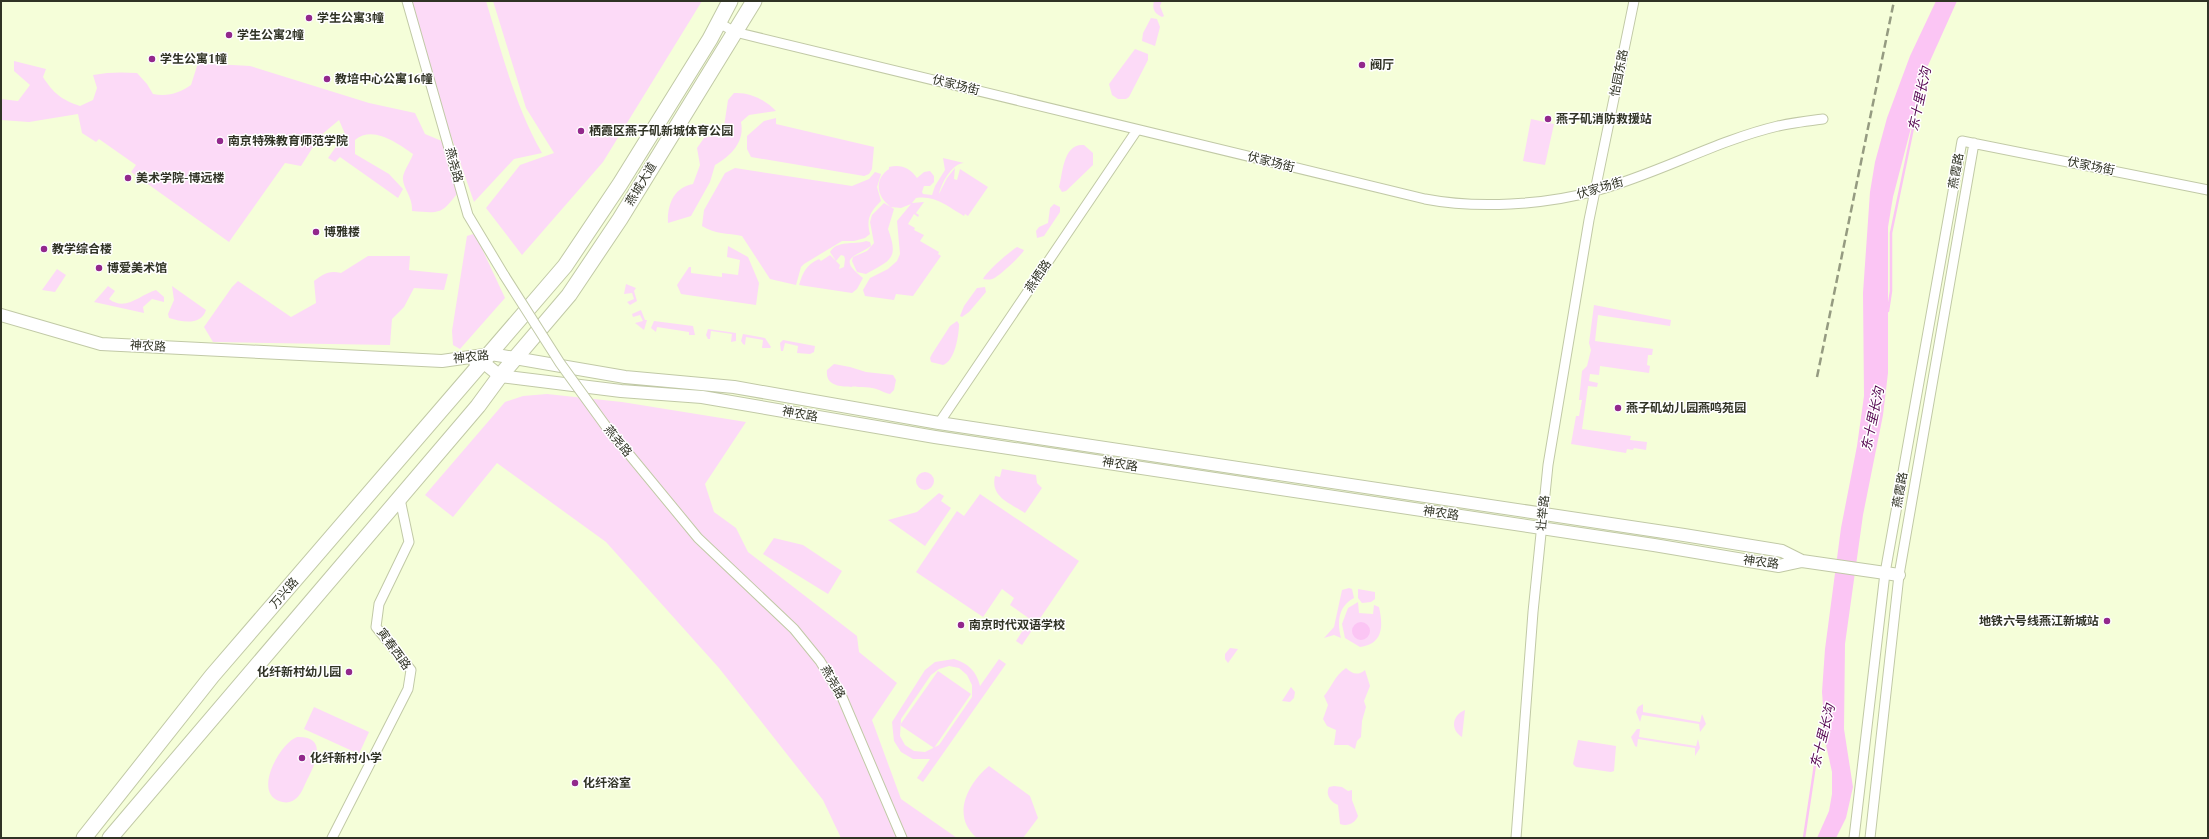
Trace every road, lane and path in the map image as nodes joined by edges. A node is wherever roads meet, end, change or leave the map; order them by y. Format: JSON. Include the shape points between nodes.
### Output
{"nodes":[{"id":1,"x":407,"y":1,"type":"edge"},
{"id":2,"x":730,"y":1,"type":"edge"},
{"id":3,"x":754,"y":1,"type":"edge"},
{"id":4,"x":1634,"y":1,"type":"edge"},
{"id":5,"x":719,"y":22,"type":"junction"},
{"id":6,"x":735,"y":32,"type":"junction"},
{"id":7,"x":1823,"y":119,"type":"dead end"},
{"id":8,"x":1138,"y":130,"type":"junction"},
{"id":9,"x":1974,"y":143,"type":"junction"},
{"id":10,"x":2208,"y":190,"type":"edge"},
{"id":11,"x":1596,"y":191,"type":"junction"},
{"id":12,"x":1,"y":315,"type":"edge"},
{"id":13,"x":487,"y":358,"type":"junction"},
{"id":14,"x":516,"y":359,"type":"junction"},
{"id":15,"x":500,"y":376,"type":"junction"},
{"id":16,"x":939,"y":423,"type":"junction"},
{"id":17,"x":400,"y":499,"type":"junction"},
{"id":18,"x":1542,"y":514,"type":"junction"},
{"id":19,"x":1541,"y":528,"type":"junction"},
{"id":20,"x":1802,"y":561,"type":"junction"},
{"id":21,"x":1885,"y":573,"type":"junction"},
{"id":22,"x":1899,"y":575,"type":"junction"},
{"id":23,"x":84,"y":838,"type":"edge"},
{"id":24,"x":110,"y":838,"type":"edge"},
{"id":25,"x":332,"y":838,"type":"edge"},
{"id":26,"x":902,"y":838,"type":"edge"},
{"id":27,"x":1516,"y":838,"type":"edge"},
{"id":28,"x":1854,"y":838,"type":"edge"},
{"id":29,"x":1870,"y":838,"type":"edge"}],
"edges":[{"from":1,"to":26,"type":"street","name":"燕尧路","bridge":true,"via":[[468,214],[504,275],[560,363],[605,425],[698,538],[794,629],[820,661],[842,697]]},
{"from":2,"to":5,"type":"main road","name":"燕城大道"},
{"from":3,"to":6,"type":"main road","name":"燕城大道"},
{"from":4,"to":11,"type":"street","name":"怡园东路"},
{"from":5,"to":6,"type":"street","name":"伏家场街"},
{"from":5,"to":13,"type":"main road","name":"燕城大道","via":[[620,184],[565,266]]},
{"from":6,"to":8,"type":"street","name":"伏家场街"},
{"from":6,"to":14,"type":"main road","name":"燕城大道","via":[[620,219],[574,288]]},
{"from":7,"to":11,"type":"street","name":"伏家场街","via":[[1778,126]]},
{"from":8,"to":11,"type":"street","name":"伏家场街","via":[[1453,205],[1473,206],[1554,199]]},
{"from":8,"to":16,"type":"street","name":"燕栖路"},
{"from":9,"to":10,"type":"street","name":"伏家场街"},
{"from":9,"to":21,"type":"street","name":"燕霞路","via":[[1962,141]]},
{"from":9,"to":22,"type":"street","name":"燕霞路"},
{"from":11,"to":18,"type":"street","name":"壮举路","via":[[1589,220]]},
{"from":12,"to":13,"type":"street","name":"神农路","via":[[101,344],[442,361]]},
{"from":13,"to":14,"type":"street","name":"神农路"},
{"from":13,"to":15,"type":"street","name":"神农路"},
{"from":13,"to":23,"type":"main road","name":"万兴路","via":[[212,676]]},
{"from":14,"to":15,"type":"main road"},
{"from":14,"to":16,"type":"street","name":"神农路","via":[[625,377],[734,387]]},
{"from":15,"to":17,"type":"main road"},
{"from":15,"to":19,"type":"street","name":"神农路","via":[[621,391],[702,397],[935,437]]},
{"from":16,"to":18,"type":"street","name":"神农路"},
{"from":17,"to":24,"type":"main road","via":[[227,698]]},
{"from":17,"to":25,"type":"street","name":"寅春西路","via":[[409,542],[379,604],[376,627],[411,670],[408,690]]},
{"from":18,"to":19,"type":"street","name":"壮举路"},
{"from":18,"to":20,"type":"street","name":"神农路","via":[[1782,551]]},
{"from":19,"to":20,"type":"street","name":"神农路","via":[[1779,566]]},
{"from":19,"to":27,"type":"street","name":"壮举路"},
{"from":20,"to":21,"type":"street","name":"神农路"},
{"from":21,"to":22,"type":"street","name":"神农路"},
{"from":21,"to":28,"type":"street","name":"燕霞路"},
{"from":22,"to":29,"type":"street","name":"燕霞路"}]}
